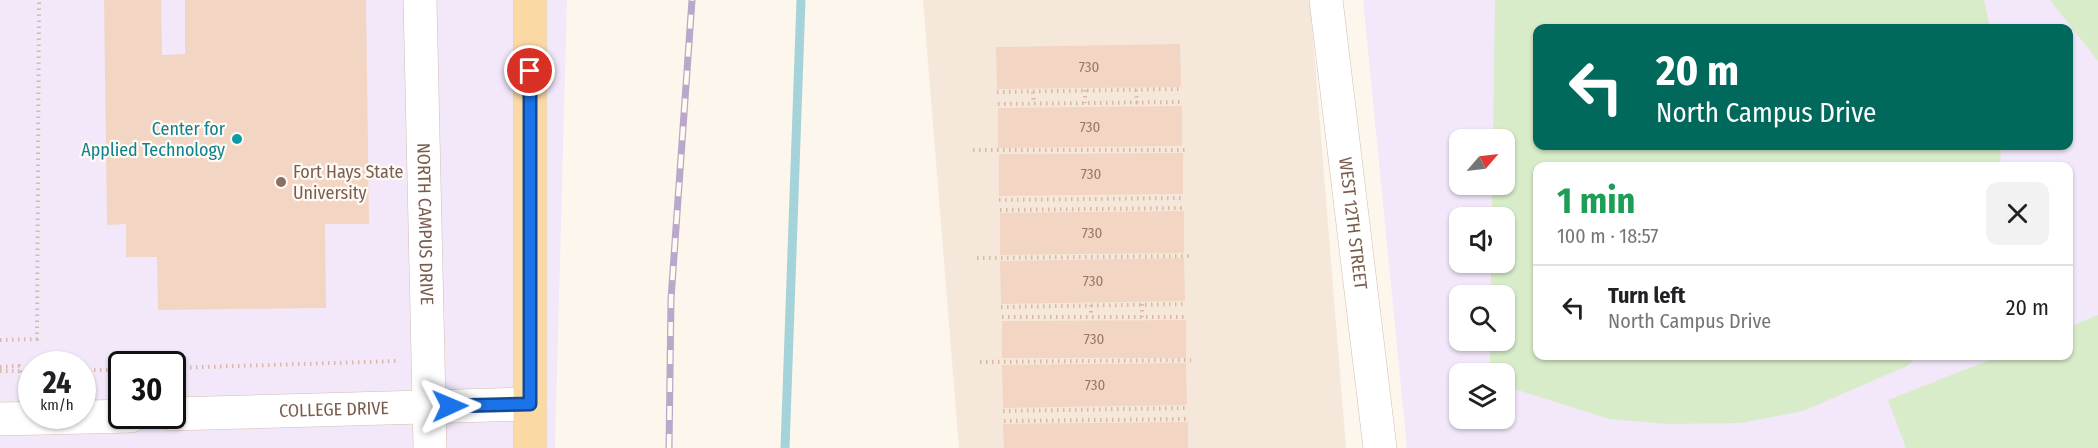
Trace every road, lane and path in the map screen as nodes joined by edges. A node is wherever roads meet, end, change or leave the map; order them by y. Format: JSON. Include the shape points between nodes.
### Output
{"nodes":[{"id":1,"x":39,"y":0,"type":"edge"},
{"id":2,"x":420,"y":0,"type":"edge"},
{"id":3,"x":530,"y":0,"type":"edge"},
{"id":4,"x":1326,"y":0,"type":"edge"},
{"id":5,"x":1181,"y":89,"type":"dead end"},
{"id":6,"x":1085,"y":90,"type":"junction"},
{"id":7,"x":1136,"y":90,"type":"junction"},
{"id":8,"x":997,"y":92,"type":"dead end"},
{"id":9,"x":1033,"y":92,"type":"junction"},
{"id":10,"x":1181,"y":102,"type":"dead end"},
{"id":11,"x":1137,"y":103,"type":"junction"},
{"id":12,"x":998,"y":104,"type":"dead end"},
{"id":13,"x":1034,"y":104,"type":"junction"},
{"id":14,"x":1085,"y":104,"type":"junction"},
{"id":15,"x":973,"y":150,"type":"dead end"},
{"id":16,"x":1187,"y":150,"type":"dead end"},
{"id":17,"x":1088,"y":198,"type":"junction"},
{"id":18,"x":1139,"y":198,"type":"junction"},
{"id":19,"x":1183,"y":198,"type":"dead end"},
{"id":20,"x":1036,"y":199,"type":"junction"},
{"id":21,"x":999,"y":200,"type":"dead end"},
{"id":22,"x":1184,"y":208,"type":"dead end"},
{"id":23,"x":1088,"y":209,"type":"junction"},
{"id":24,"x":1140,"y":209,"type":"junction"},
{"id":25,"x":1000,"y":210,"type":"dead end"},
{"id":26,"x":1036,"y":210,"type":"junction"},
{"id":27,"x":1189,"y":256,"type":"dead end"},
{"id":28,"x":977,"y":258,"type":"dead end"},
{"id":29,"x":1142,"y":304,"type":"junction"},
{"id":30,"x":1185,"y":304,"type":"dead end"},
{"id":31,"x":1091,"y":305,"type":"junction"},
{"id":32,"x":1040,"y":306,"type":"junction"},
{"id":33,"x":1001,"y":307,"type":"dead end"},
{"id":34,"x":1002,"y":317,"type":"dead end"},
{"id":35,"x":1040,"y":317,"type":"junction"},
{"id":36,"x":1091,"y":317,"type":"junction"},
{"id":37,"x":1142,"y":317,"type":"junction"},
{"id":38,"x":1186,"y":317,"type":"dead end"},
{"id":39,"x":0,"y":340,"type":"edge"},
{"id":40,"x":428,"y":360,"type":"junction"},
{"id":41,"x":1191,"y":360,"type":"dead end"},
{"id":42,"x":980,"y":362,"type":"dead end"},
{"id":43,"x":186,"y":368,"type":"edge"},
{"id":44,"x":0,"y":371,"type":"edge"},
{"id":45,"x":18,"y":371,"type":"edge"},
{"id":46,"x":530,"y":404,"type":"junction"},
{"id":47,"x":429,"y":406,"type":"junction"},
{"id":48,"x":1187,"y":408,"type":"dead end"},
{"id":49,"x":1145,"y":409,"type":"junction"},
{"id":50,"x":1043,"y":410,"type":"junction"},
{"id":51,"x":1094,"y":410,"type":"junction"},
{"id":52,"x":1003,"y":411,"type":"dead end"},
{"id":53,"x":186,"y":414,"type":"edge"},
{"id":54,"x":108,"y":417,"type":"edge"},
{"id":55,"x":0,"y":419,"type":"edge"},
{"id":56,"x":1145,"y":419,"type":"junction"},
{"id":57,"x":1188,"y":419,"type":"dead end"},
{"id":58,"x":1094,"y":420,"type":"junction"},
{"id":59,"x":1004,"y":421,"type":"dead end"},
{"id":60,"x":1043,"y":421,"type":"junction"},
{"id":61,"x":430,"y":448,"type":"edge"},
{"id":62,"x":530,"y":448,"type":"edge"},
{"id":63,"x":1380,"y":448,"type":"edge"}],
"edges":[{"from":1,"to":39,"type":"path","via":[[37,339]]},
{"from":2,"to":40,"type":"street","name":"NORTH CAMPUS DRIVE"},
{"from":3,"to":46,"type":"main road"},
{"from":4,"to":63,"type":"street","name":"WEST 12TH STREET"},
{"from":5,"to":7,"type":"path"},
{"from":6,"to":7,"type":"path"},
{"from":6,"to":9,"type":"path"},
{"from":6,"to":14,"type":"path"},
{"from":7,"to":11,"type":"path"},
{"from":8,"to":9,"type":"path"},
{"from":9,"to":13,"type":"path"},
{"from":10,"to":11,"type":"path"},
{"from":11,"to":14,"type":"path"},
{"from":12,"to":13,"type":"path"},
{"from":13,"to":14,"type":"path"},
{"from":15,"to":16,"type":"path"},
{"from":17,"to":18,"type":"path"},
{"from":17,"to":20,"type":"path"},
{"from":17,"to":23,"type":"path"},
{"from":18,"to":19,"type":"path"},
{"from":18,"to":24,"type":"path"},
{"from":20,"to":21,"type":"path"},
{"from":20,"to":26,"type":"path"},
{"from":22,"to":24,"type":"path"},
{"from":23,"to":24,"type":"path"},
{"from":23,"to":26,"type":"path"},
{"from":25,"to":26,"type":"path"},
{"from":27,"to":28,"type":"path"},
{"from":29,"to":30,"type":"path"},
{"from":29,"to":31,"type":"path"},
{"from":29,"to":37,"type":"path"},
{"from":31,"to":32,"type":"path"},
{"from":31,"to":36,"type":"path"},
{"from":32,"to":33,"type":"path"},
{"from":32,"to":35,"type":"path"},
{"from":34,"to":35,"type":"path"},
{"from":35,"to":36,"type":"path"},
{"from":36,"to":37,"type":"path"},
{"from":37,"to":38,"type":"path"},
{"from":40,"to":43,"type":"path"},
{"from":40,"to":47,"type":"street","name":"NORTH CAMPUS DRIVE"},
{"from":41,"to":42,"type":"path"},
{"from":44,"to":45,"type":"path"},
{"from":46,"to":47,"type":"street","name":"COLLEGE DRIVE"},
{"from":46,"to":62,"type":"main road"},
{"from":47,"to":53,"type":"street","name":"COLLEGE DRIVE"},
{"from":47,"to":61,"type":"street","name":"NORTH CAMPUS DRIVE"},
{"from":48,"to":49,"type":"path"},
{"from":49,"to":51,"type":"path"},
{"from":49,"to":56,"type":"path"},
{"from":50,"to":51,"type":"path"},
{"from":50,"to":52,"type":"path"},
{"from":50,"to":60,"type":"path"},
{"from":51,"to":58,"type":"path"},
{"from":54,"to":55,"type":"street"},
{"from":56,"to":57,"type":"path"},
{"from":56,"to":58,"type":"path"},
{"from":58,"to":60,"type":"path"},
{"from":59,"to":60,"type":"path"}]}
